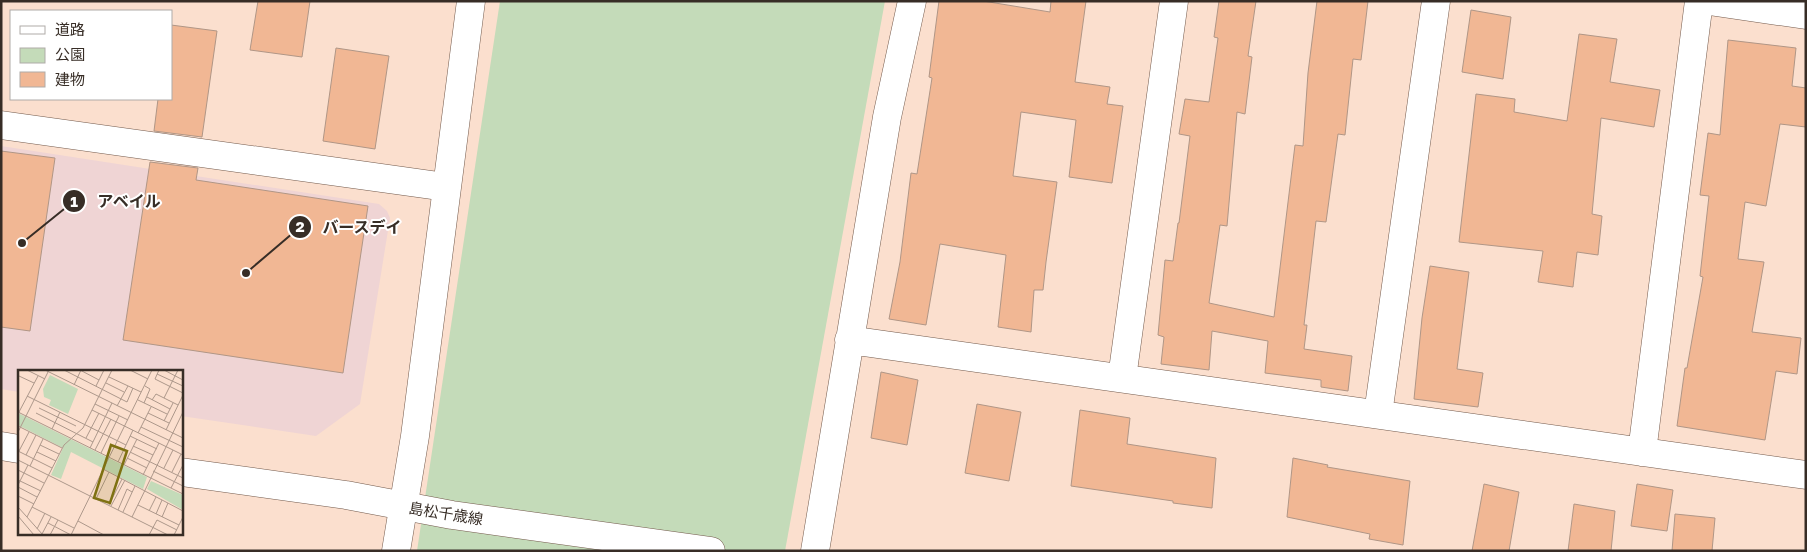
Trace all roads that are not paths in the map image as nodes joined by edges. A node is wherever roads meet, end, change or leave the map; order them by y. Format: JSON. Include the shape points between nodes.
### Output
{"nodes":[{"id":1,"x":471,"y":1,"type":"edge"},
{"id":2,"x":912,"y":1,"type":"edge"},
{"id":3,"x":1174,"y":1,"type":"edge"},
{"id":4,"x":1436,"y":1,"type":"edge"},
{"id":5,"x":1699,"y":1,"type":"edge"},
{"id":6,"x":1708,"y":1,"type":"edge"},
{"id":7,"x":1806,"y":15,"type":"edge"},
{"id":8,"x":1,"y":124,"type":"edge"},
{"id":9,"x":446,"y":186,"type":"junction"},
{"id":10,"x":849,"y":340,"type":"junction"},
{"id":11,"x":1122,"y":378,"type":"junction"},
{"id":12,"x":1378,"y":414,"type":"junction"},
{"id":13,"x":1,"y":446,"type":"edge"},
{"id":14,"x":18,"y":448,"type":"edge"},
{"id":15,"x":1642,"y":452,"type":"junction"},
{"id":16,"x":182,"y":472,"type":"edge"},
{"id":17,"x":1806,"y":475,"type":"edge"},
{"id":18,"x":402,"y":506,"type":"junction"},
{"id":19,"x":396,"y":551,"type":"edge"},
{"id":20,"x":711,"y":551,"type":"edge"},
{"id":21,"x":815,"y":551,"type":"edge"}],
"edges":[{"from":1,"to":9,"type":"street"},
{"from":2,"to":10,"type":"street"},
{"from":3,"to":11,"type":"street"},
{"from":4,"to":12,"type":"street"},
{"from":5,"to":15,"type":"street"},
{"from":6,"to":7,"type":"street"},
{"from":8,"to":9,"type":"street"},
{"from":9,"to":18,"type":"street","via":[[415,436]]},
{"from":10,"to":11,"type":"street"},
{"from":10,"to":21,"type":"street"},
{"from":11,"to":12,"type":"street"},
{"from":12,"to":15,"type":"street"},
{"from":13,"to":14,"type":"street"},
{"from":15,"to":17,"type":"street"},
{"from":16,"to":18,"type":"street","name":"島松千歳線"},
{"from":18,"to":19,"type":"street"},
{"from":18,"to":20,"type":"street","name":"島松千歳線"}]}
